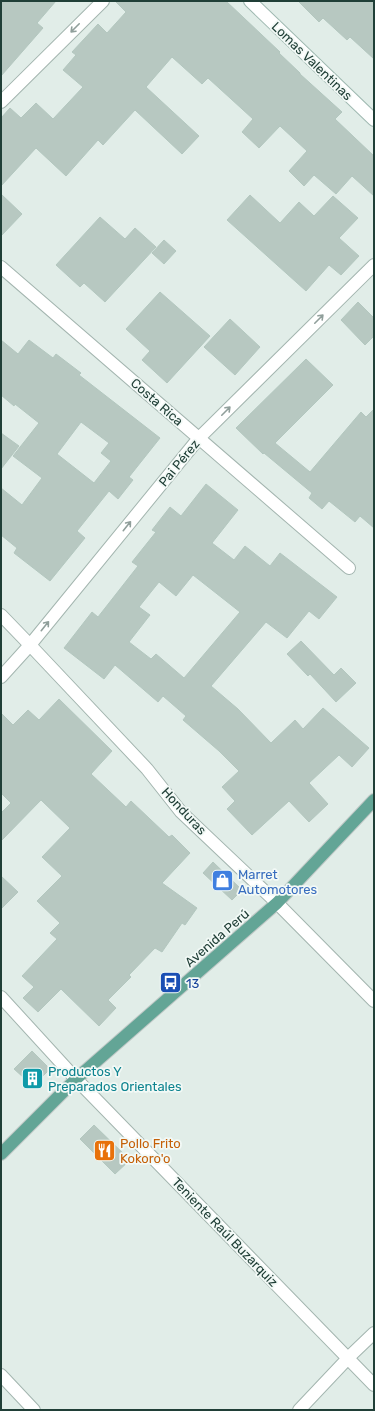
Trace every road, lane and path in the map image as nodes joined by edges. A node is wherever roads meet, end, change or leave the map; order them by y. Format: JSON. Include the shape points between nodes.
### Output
{"nodes":[{"id":1,"x":103,"y":1,"type":"edge"},
{"id":2,"x":250,"y":1,"type":"edge"},
{"id":3,"x":1,"y":102,"type":"edge"},
{"id":4,"x":374,"y":120,"type":"edge"},
{"id":5,"x":374,"y":265,"type":"edge"},
{"id":6,"x":1,"y":267,"type":"edge"},
{"id":7,"x":199,"y":438,"type":"junction"},
{"id":8,"x":349,"y":568,"type":"dead end"},
{"id":9,"x":1,"y":615,"type":"edge"},
{"id":10,"x":30,"y":645,"type":"junction"},
{"id":11,"x":1,"y":677,"type":"edge"},
{"id":12,"x":374,"y":800,"type":"edge"},
{"id":13,"x":278,"y":903,"type":"junction"},
{"id":14,"x":1,"y":997,"type":"edge"},
{"id":15,"x":374,"y":1001,"type":"edge"},
{"id":16,"x":76,"y":1079,"type":"junction"},
{"id":17,"x":1,"y":1154,"type":"edge"},
{"id":18,"x":374,"y":1334,"type":"edge"},
{"id":19,"x":348,"y":1358,"type":"junction"},
{"id":20,"x":1,"y":1375,"type":"edge"},
{"id":21,"x":374,"y":1385,"type":"edge"},
{"id":22,"x":34,"y":1410,"type":"edge"},
{"id":23,"x":299,"y":1410,"type":"edge"}],
"edges":[{"from":1,"to":3,"type":"street","one_way":true},
{"from":2,"to":4,"type":"street","name":"Lomas Valentinas"},
{"from":7,"to":5,"type":"street","name":"Pai Pérez","one_way":true},
{"from":6,"to":7,"type":"street","name":"Costa Rica"},
{"from":7,"to":8,"type":"street","name":"Costa Rica"},
{"from":10,"to":7,"type":"street","name":"Pai Pérez","one_way":true},
{"from":9,"to":10,"type":"street","name":"Honduras"},
{"from":10,"to":11,"type":"street","name":"Pai Pérez"},
{"from":10,"to":13,"type":"street","name":"Honduras","via":[[147,769],[181,812]]},
{"from":12,"to":13,"type":"main road","name":"Avenida Perú"},
{"from":13,"to":15,"type":"street","name":"Honduras"},
{"from":13,"to":16,"type":"main road","name":"Avenida Perú"},
{"from":14,"to":16,"type":"street","name":"Teniente Raúl Buzarquiz"},
{"from":16,"to":17,"type":"main road","name":"Avenida Perú"},
{"from":16,"to":19,"type":"street","name":"Teniente Raúl Buzarquiz"},
{"from":18,"to":19,"type":"street"},
{"from":19,"to":21,"type":"street","name":"Teniente Raúl Buzarquiz"},
{"from":19,"to":23,"type":"street"},
{"from":20,"to":22,"type":"street"}]}
